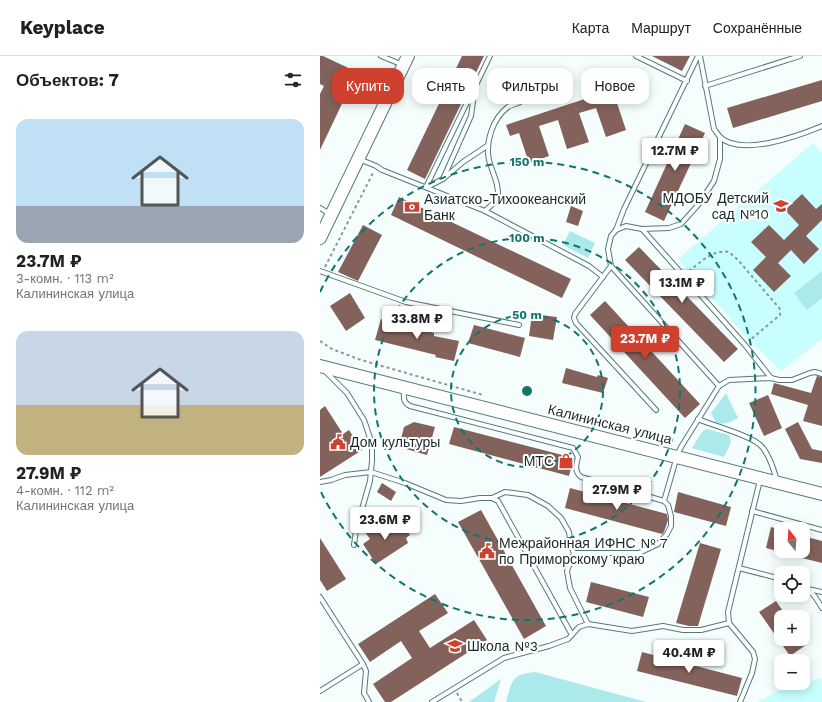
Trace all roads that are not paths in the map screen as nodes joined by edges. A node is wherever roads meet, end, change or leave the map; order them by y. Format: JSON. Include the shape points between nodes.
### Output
{"nodes":[{"id":1,"x":381,"y":56,"type":"edge"},
{"id":2,"x":490,"y":56,"type":"edge"},
{"id":3,"x":636,"y":56,"type":"edge"},
{"id":4,"x":699,"y":56,"type":"edge"},
{"id":5,"x":800,"y":56,"type":"edge"},
{"id":6,"x":406,"y":61,"type":"edge"},
{"id":7,"x":479,"y":78,"type":"edge"},
{"id":8,"x":687,"y":81,"type":"junction"},
{"id":9,"x":705,"y":86,"type":"junction"},
{"id":10,"x":466,"y":104,"type":"edge"},
{"id":11,"x":473,"y":104,"type":"edge"},
{"id":12,"x":516,"y":104,"type":"edge"},
{"id":13,"x":822,"y":126,"type":"edge"},
{"id":14,"x":720,"y":137,"type":"junction"},
{"id":15,"x":487,"y":146,"type":"junction"},
{"id":16,"x":358,"y":159,"type":"junction"},
{"id":17,"x":443,"y":179,"type":"junction"},
{"id":18,"x":426,"y":187,"type":"junction"},
{"id":19,"x":320,"y":208,"type":"edge"},
{"id":20,"x":485,"y":211,"type":"junction"},
{"id":21,"x":331,"y":214,"type":"junction"},
{"id":22,"x":642,"y":229,"type":"junction"},
{"id":23,"x":616,"y":230,"type":"junction"},
{"id":24,"x":320,"y":238,"type":"edge"},
{"id":25,"x":611,"y":266,"type":"junction"},
{"id":26,"x":321,"y":271,"type":"edge"},
{"id":27,"x":603,"y":278,"type":"junction"},
{"id":28,"x":519,"y":325,"type":"dead end"},
{"id":29,"x":320,"y":366,"type":"edge"},
{"id":30,"x":822,"y":374,"type":"edge"},
{"id":31,"x":771,"y":378,"type":"junction"},
{"id":32,"x":719,"y":386,"type":"junction"},
{"id":33,"x":404,"y":388,"type":"junction"},
{"id":34,"x":656,"y":410,"type":"dead end"},
{"id":35,"x":698,"y":419,"type":"junction"},
{"id":36,"x":677,"y":456,"type":"junction"},
{"id":37,"x":371,"y":472,"type":"junction"},
{"id":38,"x":760,"y":477,"type":"junction"},
{"id":39,"x":320,"y":482,"type":"edge"},
{"id":40,"x":777,"y":482,"type":"junction"},
{"id":41,"x":822,"y":494,"type":"edge"},
{"id":42,"x":492,"y":498,"type":"junction"},
{"id":43,"x":664,"y":501,"type":"junction"},
{"id":44,"x":752,"y":511,"type":"junction"},
{"id":45,"x":822,"y":530,"type":"edge"},
{"id":46,"x":354,"y":545,"type":"dead end"},
{"id":47,"x":574,"y":553,"type":"junction"},
{"id":48,"x":739,"y":568,"type":"junction"},
{"id":49,"x":774,"y":577,"type":"edge"},
{"id":50,"x":810,"y":589,"type":"edge"},
{"id":51,"x":810,"y":591,"type":"edge"},
{"id":52,"x":822,"y":592,"type":"edge"},
{"id":53,"x":320,"y":597,"type":"edge"},
{"id":54,"x":822,"y":608,"type":"edge"},
{"id":55,"x":729,"y":623,"type":"junction"},
{"id":56,"x":588,"y":624,"type":"junction"},
{"id":57,"x":572,"y":635,"type":"junction"},
{"id":58,"x":364,"y":664,"type":"junction"},
{"id":59,"x":320,"y":691,"type":"edge"},
{"id":60,"x":369,"y":702,"type":"edge"},
{"id":61,"x":432,"y":702,"type":"edge"},
{"id":62,"x":740,"y":702,"type":"edge"}],
"edges":[{"from":1,"to":6,"type":"lane"},
{"from":2,"to":7,"type":"lane"},
{"from":3,"to":8,"type":"lane"},
{"from":4,"to":8,"type":"lane"},
{"from":4,"to":9,"type":"lane"},
{"from":5,"to":9,"type":"lane"},
{"from":6,"to":16,"type":"main road"},
{"from":8,"to":23,"type":"lane"},
{"from":9,"to":14,"type":"lane","via":[[714,129]]},
{"from":10,"to":18,"type":"lane"},
{"from":11,"to":17,"type":"lane","via":[[471,116]]},
{"from":12,"to":15,"type":"lane","via":[[501,114]]},
{"from":13,"to":14,"type":"lane","via":[[776,142],[753,145],[741,145]]},
{"from":14,"to":22,"type":"lane","via":[[720,159],[714,181],[698,205],[681,224],[669,228]]},
{"from":15,"to":17,"type":"lane"},
{"from":15,"to":20,"type":"lane","via":[[499,189],[498,199]]},
{"from":16,"to":18,"type":"lane"},
{"from":16,"to":21,"type":"main road"},
{"from":17,"to":18,"type":"lane"},
{"from":18,"to":20,"type":"lane"},
{"from":19,"to":21,"type":"lane"},
{"from":20,"to":27,"type":"lane","via":[[589,266]]},
{"from":21,"to":24,"type":"main road"},
{"from":22,"to":23,"type":"lane","via":[[626,226]]},
{"from":22,"to":31,"type":"lane"},
{"from":23,"to":25,"type":"lane","via":[[611,236],[608,248]]},
{"from":25,"to":27,"type":"lane"},
{"from":25,"to":32,"type":"lane"},
{"from":26,"to":28,"type":"lane","via":[[406,302]]},
{"from":27,"to":34,"type":"lane","via":[[574,314],[576,323]]},
{"from":29,"to":33,"type":"main road","name":"Калининская улица"},
{"from":29,"to":37,"type":"lane","via":[[347,394],[364,420],[372,444]]},
{"from":30,"to":31,"type":"lane","via":[[810,373],[792,380]]},
{"from":31,"to":32,"type":"lane","via":[[730,380]]},
{"from":32,"to":35,"type":"lane"},
{"from":33,"to":36,"type":"main road","name":"Калининская улица"},
{"from":33,"to":43,"type":"lane","via":[[404,401],[410,406],[573,448],[578,457],[575,467],[581,477]]},
{"from":35,"to":36,"type":"lane"},
{"from":35,"to":40,"type":"lane","via":[[760,444],[774,470]]},
{"from":36,"to":38,"type":"main road","name":"Калининская улица"},
{"from":36,"to":43,"type":"lane"},
{"from":37,"to":39,"type":"lane","via":[[345,475]]},
{"from":37,"to":42,"type":"lane","via":[[446,500]]},
{"from":37,"to":46,"type":"lane"},
{"from":38,"to":40,"type":"main road","name":"Калининская улица"},
{"from":38,"to":44,"type":"lane"},
{"from":40,"to":41,"type":"main road","name":"Калининская улица"},
{"from":42,"to":47,"type":"lane","via":[[505,492],[528,495],[548,506],[561,518],[570,532]]},
{"from":42,"to":57,"type":"lane","via":[[498,501]]},
{"from":43,"to":47,"type":"lane","via":[[672,516],[671,526],[658,544],[639,553]]},
{"from":44,"to":45,"type":"lane"},
{"from":44,"to":48,"type":"lane"},
{"from":47,"to":56,"type":"lane","via":[[567,571],[570,588]]},
{"from":48,"to":49,"type":"lane"},
{"from":48,"to":55,"type":"lane","via":[[728,612]]},
{"from":50,"to":52,"type":"lane"},
{"from":51,"to":54,"type":"lane"},
{"from":53,"to":58,"type":"lane"},
{"from":55,"to":56,"type":"lane","via":[[701,630],[663,626],[632,631]]},
{"from":55,"to":62,"type":"lane","via":[[753,652],[755,659]]},
{"from":56,"to":57,"type":"lane","via":[[580,626]]},
{"from":57,"to":61,"type":"lane","via":[[549,646],[504,658]]},
{"from":58,"to":59,"type":"lane"},
{"from":58,"to":60,"type":"lane","via":[[364,693]]}]}
